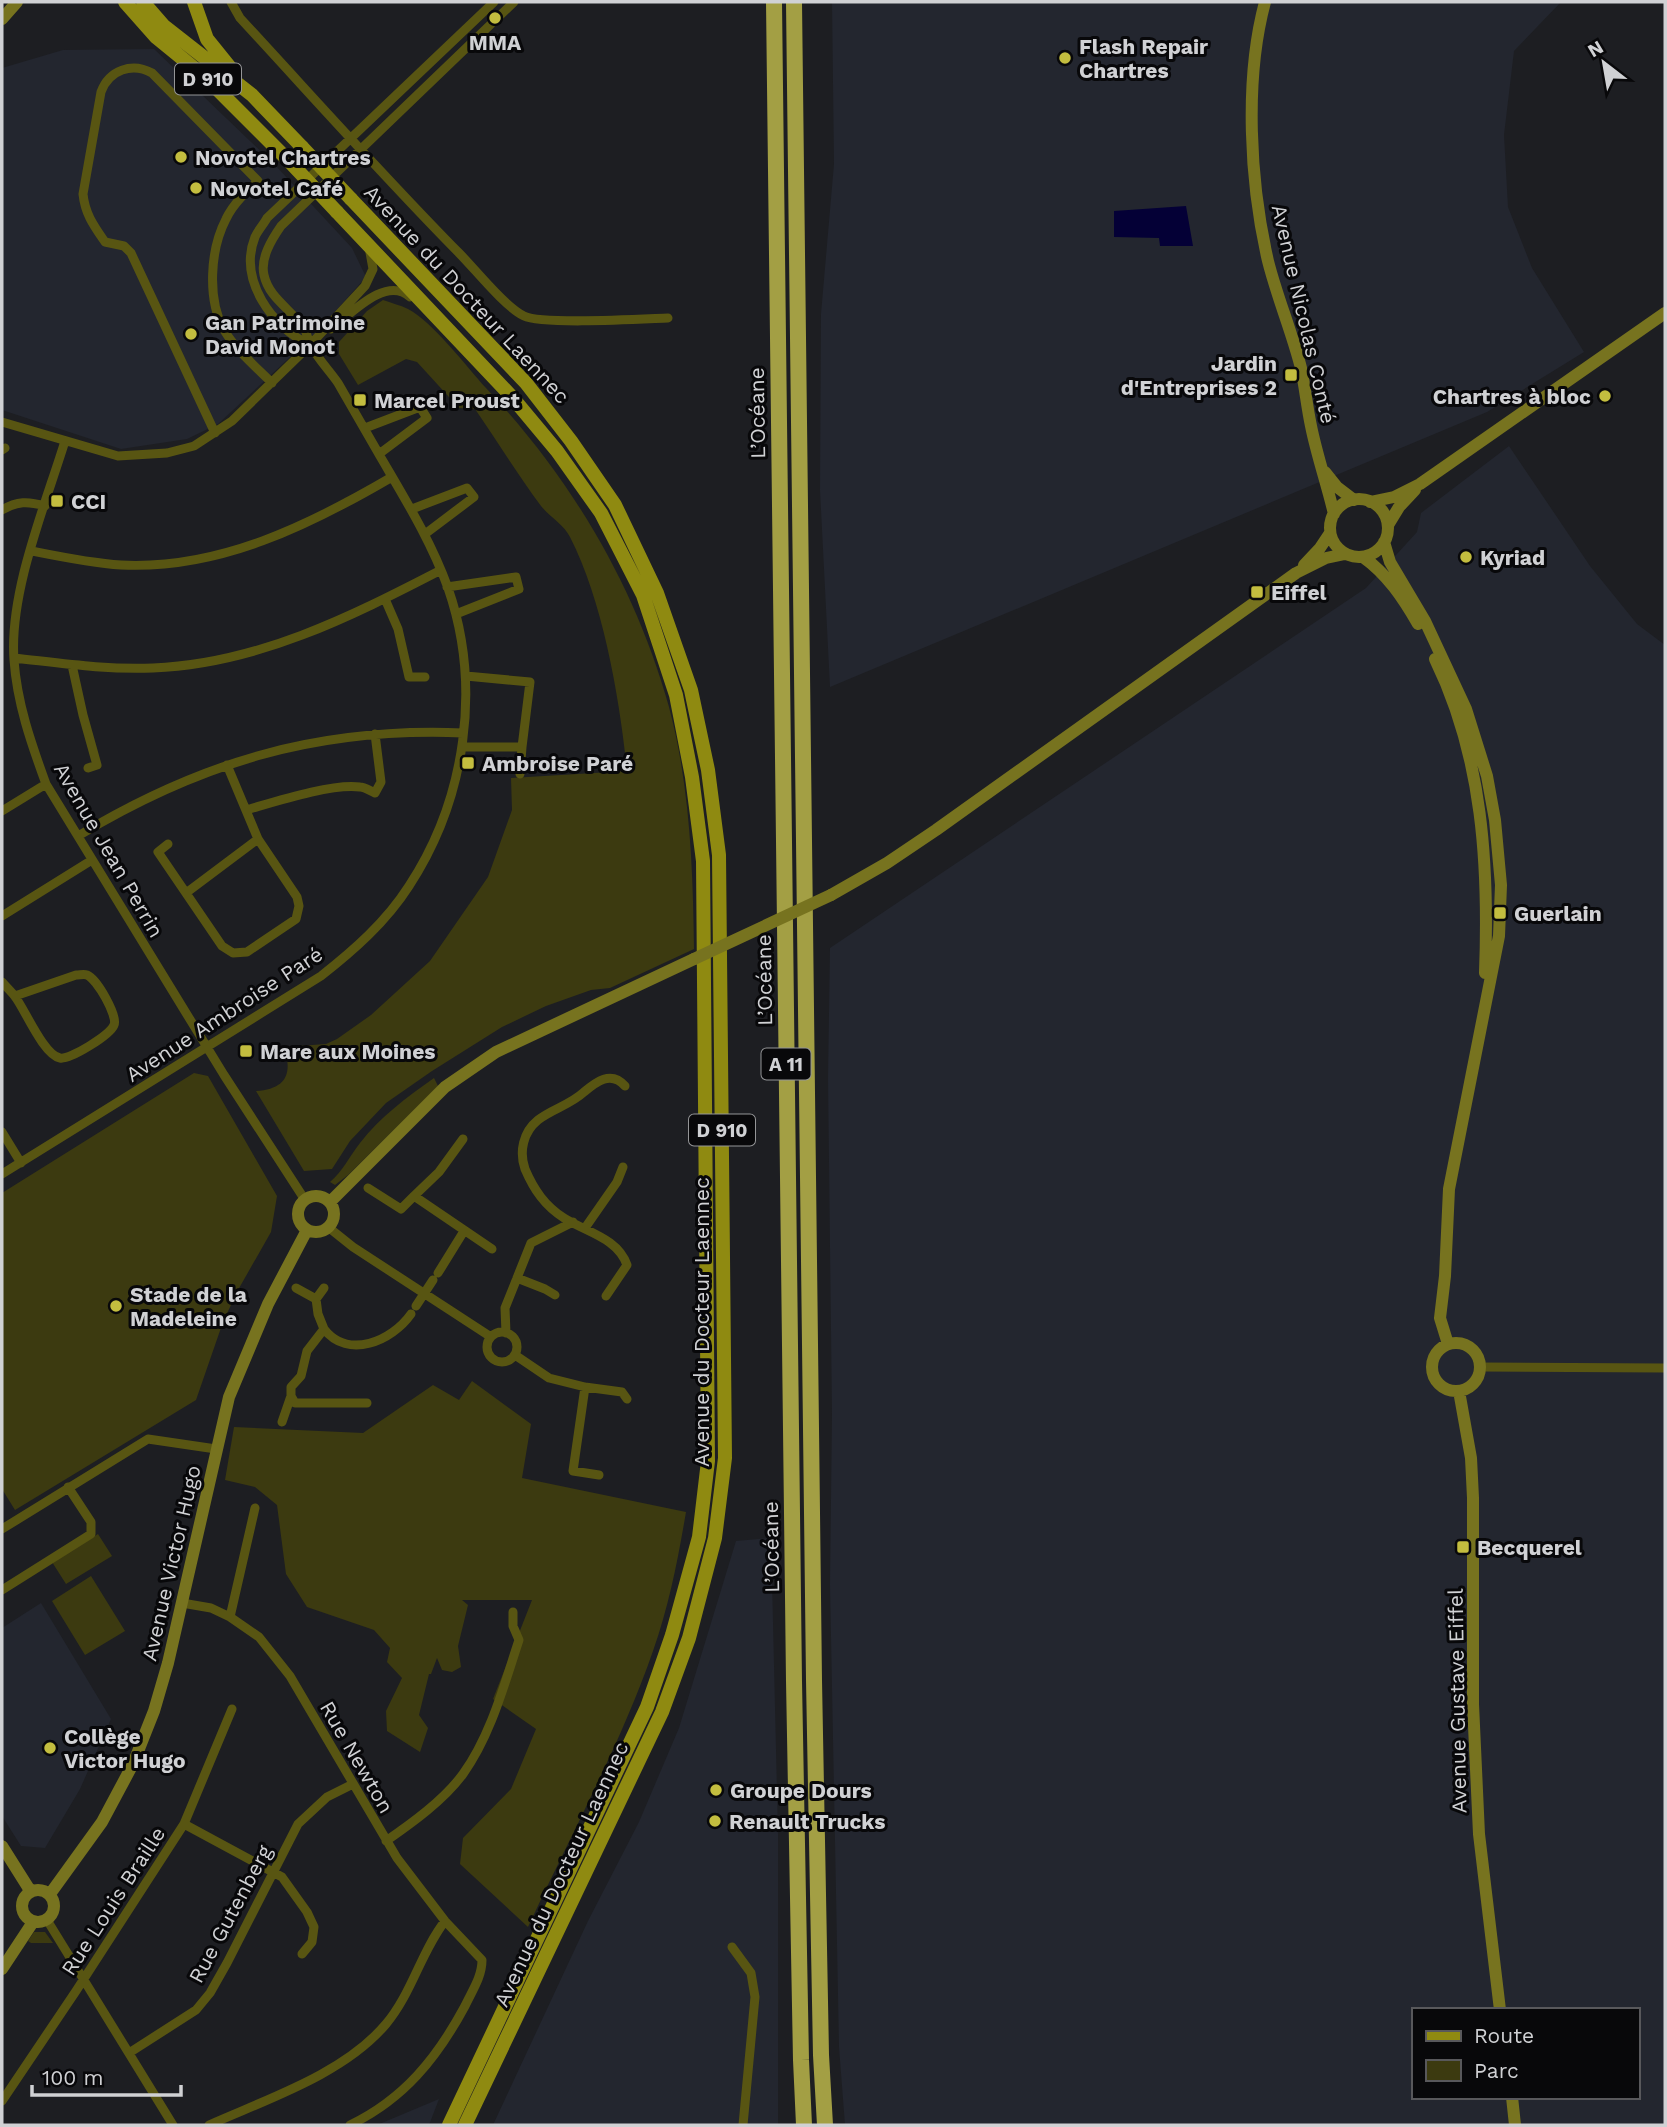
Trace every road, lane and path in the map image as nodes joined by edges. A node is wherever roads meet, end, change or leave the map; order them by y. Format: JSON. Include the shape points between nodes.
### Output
{"nodes":[{"id":1,"x":18,"y":2,"type":"edge"},
{"id":2,"x":125,"y":2,"type":"edge"},
{"id":3,"x":142,"y":2,"type":"edge"},
{"id":4,"x":194,"y":2,"type":"edge"},
{"id":5,"x":231,"y":2,"type":"edge"},
{"id":6,"x":495,"y":2,"type":"edge"},
{"id":7,"x":514,"y":2,"type":"edge"},
{"id":8,"x":774,"y":2,"type":"edge"},
{"id":9,"x":794,"y":2,"type":"edge"},
{"id":10,"x":1265,"y":2,"type":"edge"},
{"id":11,"x":2,"y":19,"type":"edge"},
{"id":12,"x":252,"y":95,"type":"junction"},
{"id":13,"x":351,"y":139,"type":"junction"},
{"id":14,"x":361,"y":150,"type":"junction"},
{"id":15,"x":369,"y":246,"type":"junction"},
{"id":16,"x":1665,"y":313,"type":"edge"},
{"id":17,"x":668,"y":318,"type":"dead end"},
{"id":18,"x":310,"y":345,"type":"junction"},
{"id":19,"x":477,"y":361,"type":"junction"},
{"id":20,"x":272,"y":383,"type":"junction"},
{"id":21,"x":2,"y":422,"type":"edge"},
{"id":22,"x":365,"y":428,"type":"junction"},
{"id":23,"x":215,"y":433,"type":"junction"},
{"id":24,"x":65,"y":441,"type":"junction"},
{"id":25,"x":379,"y":454,"type":"junction"},
{"id":26,"x":1321,"y":467,"type":"junction"},
{"id":27,"x":392,"y":477,"type":"junction"},
{"id":28,"x":1420,"y":485,"type":"junction"},
{"id":29,"x":1354,"y":500,"type":"junction"},
{"id":30,"x":1370,"y":502,"type":"junction"},
{"id":31,"x":45,"y":506,"type":"junction"},
{"id":32,"x":412,"y":509,"type":"junction"},
{"id":33,"x":2,"y":510,"type":"edge"},
{"id":34,"x":1334,"y":514,"type":"junction"},
{"id":35,"x":1388,"y":525,"type":"junction"},
{"id":36,"x":1330,"y":533,"type":"junction"},
{"id":37,"x":425,"y":534,"type":"junction"},
{"id":38,"x":1384,"y":542,"type":"junction"},
{"id":39,"x":32,"y":551,"type":"junction"},
{"id":40,"x":1345,"y":554,"type":"junction"},
{"id":41,"x":1363,"y":557,"type":"junction"},
{"id":42,"x":441,"y":570,"type":"junction"},
{"id":43,"x":1296,"y":573,"type":"junction"},
{"id":44,"x":447,"y":587,"type":"junction"},
{"id":45,"x":385,"y":599,"type":"junction"},
{"id":46,"x":456,"y":614,"type":"junction"},
{"id":47,"x":14,"y":658,"type":"junction"},
{"id":48,"x":72,"y":665,"type":"junction"},
{"id":49,"x":466,"y":676,"type":"junction"},
{"id":50,"x":425,"y":677,"type":"dead end"},
{"id":51,"x":463,"y":733,"type":"junction"},
{"id":52,"x":375,"y":734,"type":"junction"},
{"id":53,"x":462,"y":747,"type":"junction"},
{"id":54,"x":522,"y":747,"type":"junction"},
{"id":55,"x":228,"y":765,"type":"junction"},
{"id":56,"x":88,"y":768,"type":"dead end"},
{"id":57,"x":520,"y":774,"type":"dead end"},
{"id":58,"x":46,"y":784,"type":"junction"},
{"id":59,"x":246,"y":810,"type":"junction"},
{"id":60,"x":2,"y":811,"type":"edge"},
{"id":61,"x":78,"y":836,"type":"junction"},
{"id":62,"x":258,"y":839,"type":"junction"},
{"id":63,"x":168,"y":844,"type":"dead end"},
{"id":64,"x":92,"y":860,"type":"junction"},
{"id":65,"x":1486,"y":860,"type":"junction"},
{"id":66,"x":1494,"y":885,"type":"dead end"},
{"id":67,"x":186,"y":893,"type":"junction"},
{"id":68,"x":2,"y":916,"type":"edge"},
{"id":69,"x":2,"y":982,"type":"edge"},
{"id":70,"x":15,"y":996,"type":"junction"},
{"id":71,"x":1483,"y":1012,"type":"junction"},
{"id":72,"x":207,"y":1048,"type":"junction"},
{"id":73,"x":625,"y":1086,"type":"dead end"},
{"id":74,"x":2,"y":1132,"type":"edge"},
{"id":75,"x":463,"y":1139,"type":"dead end"},
{"id":76,"x":20,"y":1163,"type":"junction"},
{"id":77,"x":623,"y":1167,"type":"dead end"},
{"id":78,"x":2,"y":1174,"type":"edge"},
{"id":79,"x":368,"y":1188,"type":"dead end"},
{"id":80,"x":414,"y":1196,"type":"junction"},
{"id":81,"x":305,"y":1200,"type":"junction"},
{"id":82,"x":330,"y":1202,"type":"junction"},
{"id":83,"x":573,"y":1223,"type":"junction"},
{"id":84,"x":328,"y":1227,"type":"junction"},
{"id":85,"x":585,"y":1228,"type":"junction"},
{"id":86,"x":307,"y":1230,"type":"junction"},
{"id":87,"x":464,"y":1231,"type":"junction"},
{"id":88,"x":492,"y":1249,"type":"dead end"},
{"id":89,"x":517,"y":1278,"type":"junction"},
{"id":90,"x":296,"y":1288,"type":"dead end"},
{"id":91,"x":324,"y":1288,"type":"dead end"},
{"id":92,"x":423,"y":1293,"type":"junction"},
{"id":93,"x":555,"y":1295,"type":"dead end"},
{"id":94,"x":607,"y":1296,"type":"dead end"},
{"id":95,"x":316,"y":1299,"type":"junction"},
{"id":96,"x":324,"y":1329,"type":"junction"},
{"id":97,"x":506,"y":1332,"type":"junction"},
{"id":98,"x":491,"y":1337,"type":"junction"},
{"id":99,"x":1448,"y":1344,"type":"junction"},
{"id":100,"x":515,"y":1355,"type":"junction"},
{"id":101,"x":1481,"y":1367,"type":"junction"},
{"id":102,"x":1665,"y":1368,"type":"edge"},
{"id":103,"x":586,"y":1387,"type":"junction"},
{"id":104,"x":1459,"y":1391,"type":"junction"},
{"id":105,"x":291,"y":1396,"type":"junction"},
{"id":106,"x":627,"y":1399,"type":"dead end"},
{"id":107,"x":367,"y":1403,"type":"dead end"},
{"id":108,"x":282,"y":1422,"type":"dead end"},
{"id":109,"x":216,"y":1449,"type":"junction"},
{"id":110,"x":599,"y":1475,"type":"dead end"},
{"id":111,"x":68,"y":1487,"type":"junction"},
{"id":112,"x":256,"y":1508,"type":"dead end"},
{"id":113,"x":2,"y":1529,"type":"edge"},
{"id":114,"x":2,"y":1590,"type":"edge"},
{"id":115,"x":182,"y":1603,"type":"junction"},
{"id":116,"x":513,"y":1612,"type":"dead end"},
{"id":117,"x":230,"y":1616,"type":"junction"},
{"id":118,"x":232,"y":1709,"type":"dead end"},
{"id":119,"x":353,"y":1784,"type":"junction"},
{"id":120,"x":184,"y":1824,"type":"junction"},
{"id":121,"x":386,"y":1841,"type":"junction"},
{"id":122,"x":2,"y":1846,"type":"edge"},
{"id":123,"x":273,"y":1871,"type":"junction"},
{"id":124,"x":31,"y":1892,"type":"junction"},
{"id":125,"x":50,"y":1894,"type":"junction"},
{"id":126,"x":47,"y":1920,"type":"junction"},
{"id":127,"x":445,"y":1921,"type":"junction"},
{"id":128,"x":33,"y":1922,"type":"junction"},
{"id":129,"x":732,"y":1947,"type":"dead end"},
{"id":130,"x":302,"y":1954,"type":"dead end"},
{"id":131,"x":2,"y":1969,"type":"edge"},
{"id":132,"x":83,"y":1979,"type":"junction"},
{"id":133,"x":1500,"y":2008,"type":"edge"},
{"id":134,"x":129,"y":2053,"type":"junction"},
{"id":135,"x":1511,"y":2099,"type":"edge"},
{"id":136,"x":2,"y":2101,"type":"edge"},
{"id":137,"x":173,"y":2125,"type":"edge"},
{"id":138,"x":209,"y":2125,"type":"edge"},
{"id":139,"x":350,"y":2125,"type":"edge"},
{"id":140,"x":449,"y":2125,"type":"edge"},
{"id":141,"x":465,"y":2125,"type":"edge"},
{"id":142,"x":743,"y":2125,"type":"edge"},
{"id":143,"x":804,"y":2125,"type":"edge"},
{"id":144,"x":825,"y":2125,"type":"edge"},
{"id":145,"x":1515,"y":2125,"type":"edge"}],
"edges":[{"from":1,"to":11,"type":"main road"},
{"from":2,"to":15,"type":"main road","name":"Avenue du Docteur Laennec","number":"D 910","bridge":true,"via":[[156,37],[205,77]]},
{"from":3,"to":12,"type":"main road","name":"Avenue du Docteur Laennec","number":"D 910","via":[[164,26]]},
{"from":4,"to":12,"type":"main road","number":"D 910","via":[[207,39]]},
{"from":5,"to":13,"type":"street","via":[[240,18]]},
{"from":6,"to":13,"type":"street"},
{"from":7,"to":14,"type":"street"},
{"from":8,"to":143,"type":"highway","name":"L’Océane","number":"A 11","via":[[793,1681]]},
{"from":9,"to":144,"type":"highway","name":"L’Océane","number":"A 11","via":[[814,1694]]},
{"from":10,"to":26,"type":"main road","name":"Avenue Nicolas Conté","via":[[1253,94],[1258,205],[1269,263],[1301,368]]},
{"from":12,"to":141,"type":"main road","name":"Avenue du Docteur Laennec","number":"D 910","bridge":true,"via":[[526,383],[615,505],[657,593],[691,690],[719,855],[725,1458],[715,1538],[689,1638],[662,1712]]},
{"from":13,"to":14,"type":"street"},
{"from":13,"to":18,"type":"street","via":[[267,218],[255,237],[250,265],[259,297],[278,323]]},
{"from":14,"to":17,"type":"street","via":[[525,317]]},
{"from":14,"to":18,"type":"street","via":[[281,226],[268,245],[264,274],[275,298],[305,329]]},
{"from":15,"to":18,"type":"street","via":[[373,269],[366,286]]},
{"from":15,"to":19,"type":"main road","name":"Avenue du Docteur Laennec","number":"D 910"},
{"from":16,"to":28,"type":"main road"},
{"from":18,"to":19,"type":"street","via":[[388,289],[404,291]]},
{"from":18,"to":20,"type":"street"},
{"from":18,"to":22,"type":"street","name":"Avenue Ambroise Paré"},
{"from":19,"to":140,"type":"main road","name":"Avenue du Docteur Laennec","number":"D 910","via":[[557,451],[601,513],[643,596],[676,695],[703,861],[708,1461],[699,1537],[647,1707]]},
{"from":20,"to":23,"type":"street"},
{"from":20,"to":23,"type":"street","via":[[224,329],[215,303],[212,268],[226,218],[258,181],[152,73],[141,66],[128,67],[104,83],[101,92],[84,203],[88,218],[106,242],[124,246],[131,253]]},
{"from":21,"to":24,"type":"street"},
{"from":22,"to":25,"type":"street","name":"Avenue Ambroise Paré"},
{"from":22,"to":25,"type":"street","via":[[420,407],[427,418]]},
{"from":23,"to":24,"type":"street","via":[[194,446],[167,453],[118,456]]},
{"from":24,"to":31,"type":"street","name":"Avenue Jean Perrin"},
{"from":25,"to":27,"type":"street","name":"Avenue Ambroise Paré"},
{"from":26,"to":29,"type":"main road"},
{"from":26,"to":34,"type":"main road","name":"Avenue Nicolas Conté"},
{"from":27,"to":32,"type":"street","name":"Avenue Ambroise Paré"},
{"from":27,"to":39,"type":"street","via":[[298,527],[206,557],[124,565]]},
{"from":28,"to":30,"type":"main road"},
{"from":28,"to":35,"type":"main road"},
{"from":29,"to":30,"type":"main road"},
{"from":29,"to":34,"type":"main road"},
{"from":30,"to":35,"type":"main road","via":[[1380,509]]},
{"from":31,"to":33,"type":"street","via":[[29,501]]},
{"from":31,"to":39,"type":"street","name":"Avenue Jean Perrin"},
{"from":32,"to":37,"type":"street","name":"Avenue Ambroise Paré"},
{"from":32,"to":37,"type":"street","via":[[467,488],[474,497]]},
{"from":34,"to":36,"type":"main road"},
{"from":35,"to":38,"type":"main road"},
{"from":36,"to":40,"type":"main road"},
{"from":36,"to":43,"type":"main road"},
{"from":37,"to":42,"type":"street","name":"Avenue Ambroise Paré"},
{"from":38,"to":41,"type":"main road"},
{"from":38,"to":71,"type":"main road","via":[[1461,698],[1487,776],[1501,885],[1499,936]]},
{"from":39,"to":47,"type":"street","name":"Avenue Jean Perrin","via":[[18,600]]},
{"from":40,"to":41,"type":"main road"},
{"from":40,"to":43,"type":"main road"},
{"from":41,"to":65,"type":"main road","via":[[1380,569],[1416,621],[1456,709],[1479,803]]},
{"from":42,"to":44,"type":"street","name":"Avenue Ambroise Paré"},
{"from":42,"to":45,"type":"street"},
{"from":43,"to":82,"type":"main road","bridge":true,"via":[[887,863],[831,895],[496,1052],[444,1087]]},
{"from":44,"to":46,"type":"street","name":"Avenue Ambroise Paré"},
{"from":44,"to":46,"type":"street","via":[[516,577],[519,589]]},
{"from":45,"to":48,"type":"street","via":[[304,635],[234,657],[155,668]]},
{"from":45,"to":50,"type":"street","via":[[398,629],[409,677]]},
{"from":46,"to":49,"type":"street","name":"Avenue Ambroise Paré"},
{"from":47,"to":48,"type":"street"},
{"from":47,"to":58,"type":"street","name":"Avenue Jean Perrin","via":[[22,713]]},
{"from":48,"to":56,"type":"street","via":[[97,765]]},
{"from":49,"to":51,"type":"street","name":"Avenue Ambroise Paré"},
{"from":49,"to":54,"type":"street","via":[[530,682]]},
{"from":51,"to":52,"type":"street"},
{"from":51,"to":53,"type":"street","name":"Avenue Ambroise Paré"},
{"from":52,"to":55,"type":"street","via":[[284,747]]},
{"from":52,"to":59,"type":"street","via":[[381,782],[375,793],[348,787]]},
{"from":53,"to":54,"type":"street"},
{"from":53,"to":72,"type":"street","name":"Avenue Ambroise Paré","via":[[446,810],[430,849],[381,923],[321,976]]},
{"from":54,"to":57,"type":"street"},
{"from":55,"to":59,"type":"street"},
{"from":55,"to":61,"type":"street","via":[[155,793]]},
{"from":58,"to":60,"type":"street"},
{"from":58,"to":61,"type":"street","name":"Avenue Jean Perrin"},
{"from":59,"to":62,"type":"street"},
{"from":61,"to":64,"type":"street","name":"Avenue Jean Perrin"},
{"from":62,"to":67,"type":"street"},
{"from":62,"to":67,"type":"street","via":[[297,897],[296,919],[247,952],[233,953],[222,946]]},
{"from":63,"to":67,"type":"street","via":[[158,852]]},
{"from":64,"to":68,"type":"street"},
{"from":64,"to":72,"type":"street","name":"Avenue Jean Perrin"},
{"from":65,"to":66,"type":"main road"},
{"from":65,"to":71,"type":"main road"},
{"from":69,"to":70,"type":"street"},
{"from":70,"to":70,"type":"street","via":[[48,1051],[58,1058],[68,1058],[110,1032],[116,1023],[115,1014],[86,974]]},
{"from":71,"to":99,"type":"main road","via":[[1449,1189],[1440,1318]]},
{"from":72,"to":76,"type":"street","name":"Avenue Ambroise Paré"},
{"from":72,"to":81,"type":"street","name":"Avenue Jean Perrin"},
{"from":73,"to":83,"type":"street","via":[[620,1080],[605,1078],[593,1083],[538,1121],[523,1142],[521,1158],[533,1187]]},
{"from":74,"to":76,"type":"street"},
{"from":75,"to":80,"type":"street"},
{"from":76,"to":78,"type":"street","name":"Avenue Ambroise Paré"},
{"from":77,"to":85,"type":"street"},
{"from":79,"to":80,"type":"street","via":[[401,1209]]},
{"from":80,"to":87,"type":"street"},
{"from":81,"to":82,"type":"main road","via":[[320,1196]]},
{"from":81,"to":86,"type":"main road","via":[[298,1216]]},
{"from":82,"to":84,"type":"main road","via":[[334,1218]]},
{"from":83,"to":85,"type":"street"},
{"from":83,"to":89,"type":"street","via":[[531,1243]]},
{"from":84,"to":86,"type":"main road","via":[[318,1232]]},
{"from":84,"to":92,"type":"street"},
{"from":85,"to":94,"type":"street","via":[[623,1255],[626,1265]]},
{"from":86,"to":109,"type":"main road","name":"Avenue Victor Hugo","via":[[246,1353]]},
{"from":87,"to":88,"type":"street"},
{"from":87,"to":92,"type":"street"},
{"from":89,"to":93,"type":"street"},
{"from":89,"to":97,"type":"street","via":[[505,1308]]},
{"from":90,"to":95,"type":"street"},
{"from":91,"to":95,"type":"street"},
{"from":92,"to":96,"type":"street","via":[[392,1335],[347,1345]]},
{"from":92,"to":98,"type":"street"},
{"from":95,"to":96,"type":"street"},
{"from":96,"to":105,"type":"street","via":[[307,1351]]},
{"from":97,"to":98,"type":"street"},
{"from":97,"to":100,"type":"street","via":[[515,1339]]},
{"from":98,"to":100,"type":"street","via":[[487,1350],[491,1358],[506,1362]]},
{"from":99,"to":101,"type":"main road","via":[[1470,1347]]},
{"from":99,"to":104,"type":"main road","via":[[1436,1354],[1432,1369],[1444,1388]]},
{"from":100,"to":103,"type":"street","via":[[549,1378]]},
{"from":101,"to":102,"type":"street"},
{"from":101,"to":104,"type":"main road","via":[[1477,1381]]},
{"from":103,"to":106,"type":"street","via":[[622,1392]]},
{"from":103,"to":110,"type":"street","via":[[573,1471]]},
{"from":104,"to":133,"type":"main road","name":"Avenue Gustave Eiffel","via":[[1473,1499],[1479,1834]]},
{"from":105,"to":107,"type":"street","via":[[295,1403]]},
{"from":105,"to":108,"type":"street"},
{"from":109,"to":111,"type":"street","via":[[148,1439]]},
{"from":109,"to":115,"type":"main road","name":"Avenue Victor Hugo"},
{"from":111,"to":113,"type":"street"},
{"from":111,"to":114,"type":"street","via":[[91,1522],[91,1534]]},
{"from":112,"to":117,"type":"street"},
{"from":115,"to":117,"type":"street","name":"Rue Newton"},
{"from":115,"to":125,"type":"main road","name":"Avenue Victor Hugo","via":[[154,1711],[133,1764],[102,1822]]},
{"from":116,"to":121,"type":"street","via":[[519,1640],[485,1736],[463,1775]]},
{"from":117,"to":119,"type":"street","name":"Rue Newton","via":[[259,1637],[290,1676]]},
{"from":118,"to":120,"type":"street","name":"Rue Louis Braille"},
{"from":119,"to":121,"type":"street","name":"Rue Newton"},
{"from":119,"to":123,"type":"street","name":"Rue Gutenberg","via":[[327,1797],[298,1824]]},
{"from":120,"to":123,"type":"street"},
{"from":120,"to":132,"type":"street","name":"Rue Louis Braille"},
{"from":121,"to":127,"type":"street","name":"Rue Newton"},
{"from":122,"to":124,"type":"main road"},
{"from":123,"to":130,"type":"street","via":[[289,1886],[314,1927],[312,1942]]},
{"from":123,"to":134,"type":"street","name":"Rue Gutenberg","via":[[210,1993],[195,2010]]},
{"from":124,"to":125,"type":"main road"},
{"from":124,"to":128,"type":"main road","via":[[22,1905]]},
{"from":125,"to":126,"type":"main road","via":[[55,1908]]},
{"from":126,"to":128,"type":"main road"},
{"from":126,"to":132,"type":"street"},
{"from":127,"to":138,"type":"street","via":[[406,1996],[371,2040],[315,2077]]},
{"from":127,"to":139,"type":"street","name":"Rue Newton","via":[[482,1960],[477,1981],[431,2062],[399,2094]]},
{"from":128,"to":131,"type":"main road"},
{"from":129,"to":142,"type":"street","via":[[751,1973],[755,1997]]},
{"from":132,"to":134,"type":"street"},
{"from":132,"to":136,"type":"street","name":"Rue Louis Braille"},
{"from":134,"to":137,"type":"street"},
{"from":135,"to":145,"type":"main road"}]}
